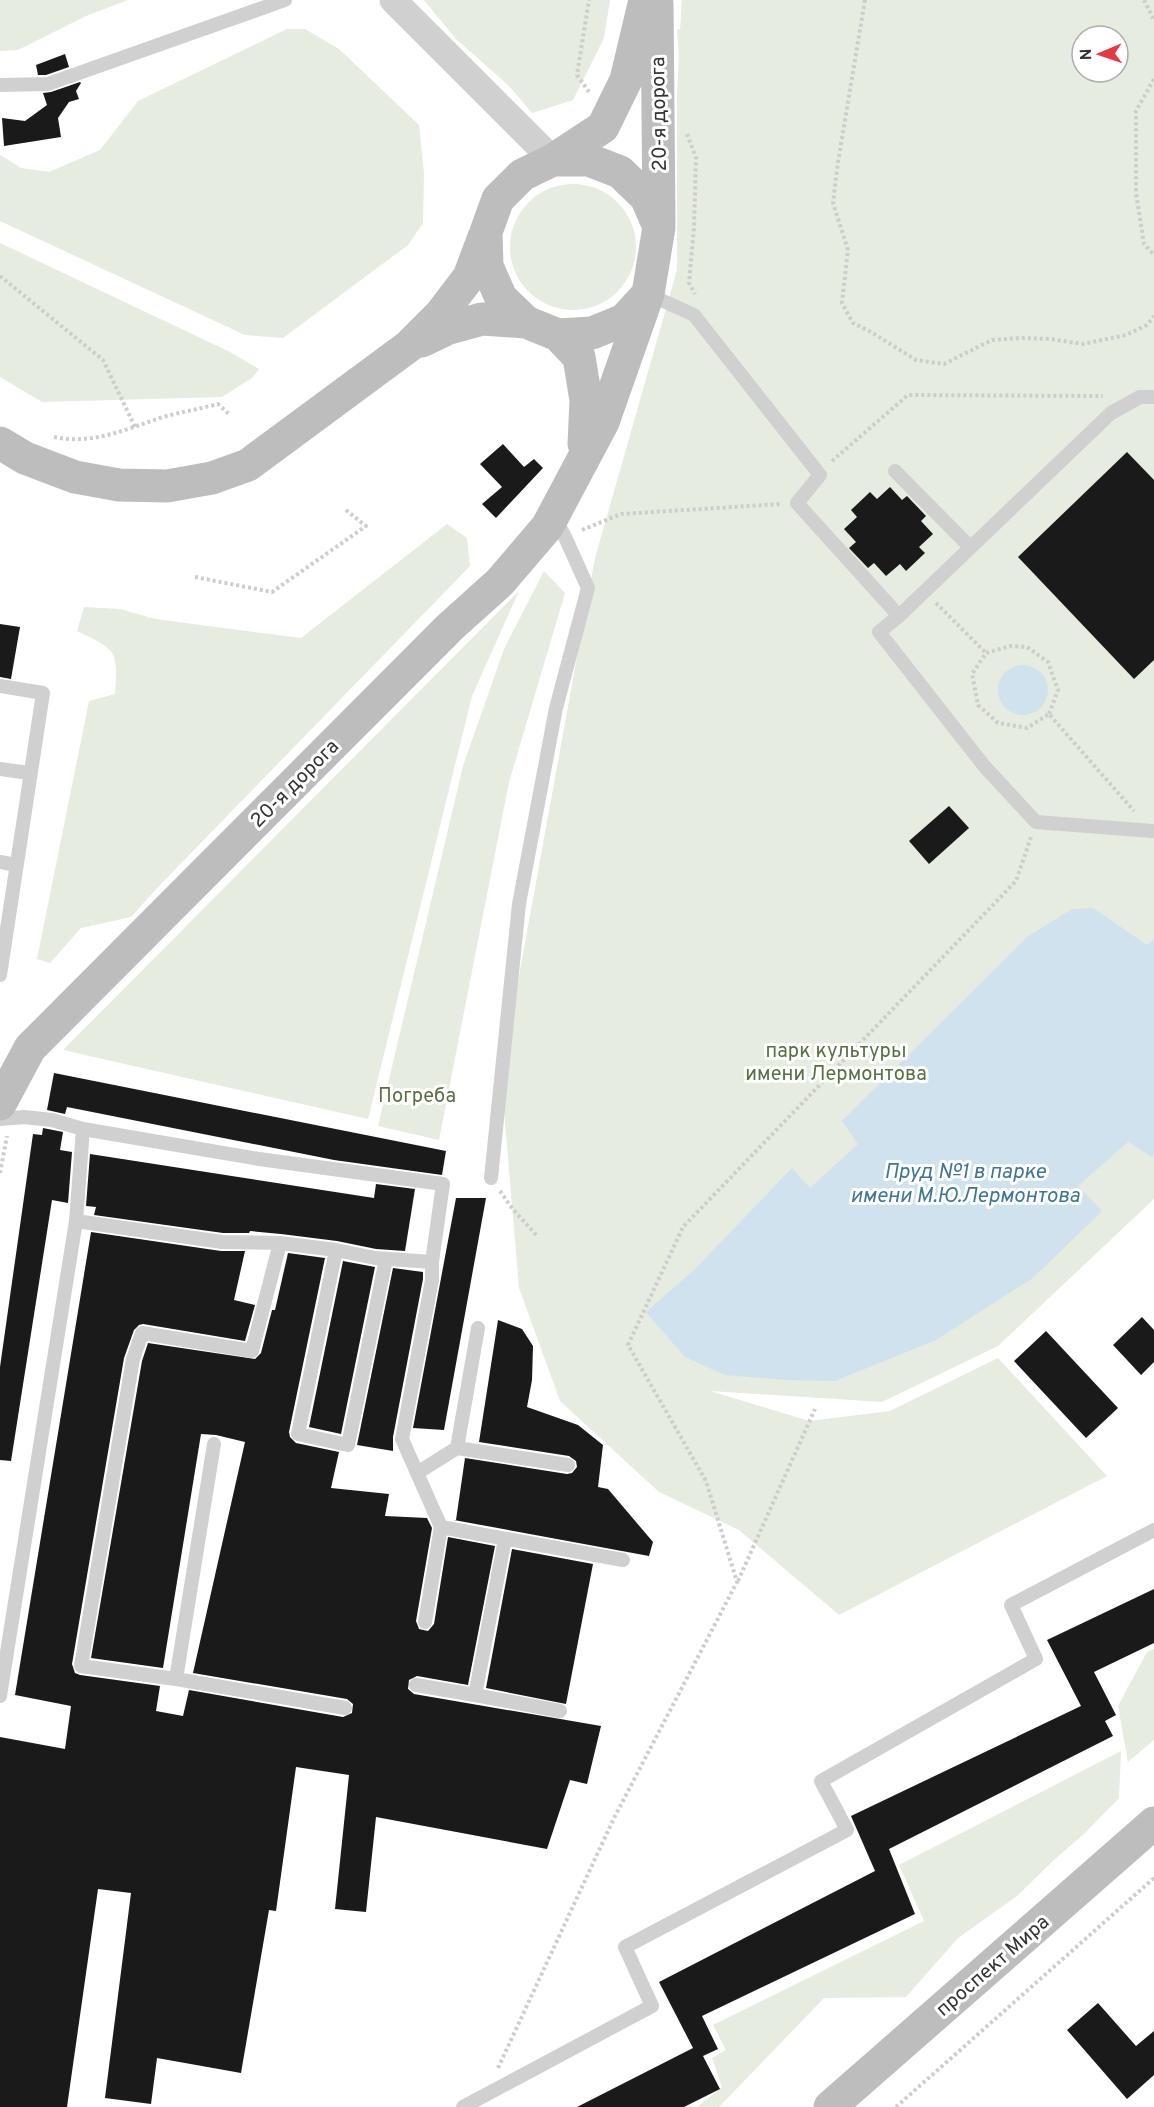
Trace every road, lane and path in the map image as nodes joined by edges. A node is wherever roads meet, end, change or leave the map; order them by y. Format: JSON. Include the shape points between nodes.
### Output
{"nodes":[{"id":1,"x":285,"y":0,"type":"edge"},
{"id":2,"x":393,"y":0,"type":"edge"},
{"id":3,"x":589,"y":0,"type":"edge"},
{"id":4,"x":645,"y":0,"type":"edge"},
{"id":5,"x":657,"y":0,"type":"edge"},
{"id":6,"x":865,"y":0,"type":"edge"},
{"id":7,"x":1144,"y":0,"type":"edge"},
{"id":8,"x":1154,"y":20,"type":"edge"},
{"id":9,"x":1154,"y":79,"type":"edge"},
{"id":10,"x":0,"y":85,"type":"edge"},
{"id":11,"x":614,"y":103,"type":"junction"},
{"id":12,"x":511,"y":119,"type":"junction"},
{"id":13,"x":685,"y":130,"type":"dead end"},
{"id":14,"x":554,"y":160,"type":"junction"},
{"id":15,"x":522,"y":175,"type":"junction"},
{"id":16,"x":659,"y":227,"type":"junction"},
{"id":17,"x":486,"y":232,"type":"junction"},
{"id":18,"x":1154,"y":255,"type":"edge"},
{"id":19,"x":0,"y":276,"type":"edge"},
{"id":20,"x":648,"y":294,"type":"junction"},
{"id":21,"x":700,"y":301,"type":"dead end"},
{"id":22,"x":1154,"y":316,"type":"edge"},
{"id":23,"x":526,"y":322,"type":"junction"},
{"id":24,"x":558,"y":335,"type":"junction"},
{"id":25,"x":409,"y":346,"type":"junction"},
{"id":26,"x":1147,"y":397,"type":"edge"},
{"id":27,"x":230,"y":415,"type":"dead end"},
{"id":28,"x":135,"y":428,"type":"junction"},
{"id":29,"x":49,"y":436,"type":"dead end"},
{"id":30,"x":0,"y":443,"type":"edge"},
{"id":31,"x":584,"y":458,"type":"junction"},
{"id":32,"x":895,"y":471,"type":"dead end"},
{"id":33,"x":820,"y":475,"type":"junction"},
{"id":34,"x":796,"y":503,"type":"junction"},
{"id":35,"x":346,"y":510,"type":"dead end"},
{"id":36,"x":560,"y":526,"type":"junction"},
{"id":37,"x":970,"y":547,"type":"junction"},
{"id":38,"x":195,"y":577,"type":"dead end"},
{"id":39,"x":924,"y":591,"type":"junction"},
{"id":40,"x":899,"y":616,"type":"junction"},
{"id":41,"x":986,"y":653,"type":"junction"},
{"id":42,"x":0,"y":686,"type":"edge"},
{"id":43,"x":1049,"y":714,"type":"junction"},
{"id":44,"x":0,"y":768,"type":"edge"},
{"id":45,"x":29,"y":773,"type":"junction"},
{"id":46,"x":1036,"y":822,"type":"junction"},
{"id":47,"x":1152,"y":831,"type":"joint"},
{"id":48,"x":0,"y":862,"type":"edge"},
{"id":49,"x":16,"y":865,"type":"junction"},
{"id":50,"x":2,"y":946,"type":"edge"},
{"id":51,"x":0,"y":975,"type":"edge"},
{"id":52,"x":0,"y":1104,"type":"edge"},
{"id":53,"x":0,"y":1119,"type":"edge"},
{"id":54,"x":83,"y":1129,"type":"junction"},
{"id":55,"x":491,"y":1178,"type":"joint"},
{"id":56,"x":76,"y":1221,"type":"junction"},
{"id":57,"x":538,"y":1237,"type":"dead end"},
{"id":58,"x":280,"y":1243,"type":"junction"},
{"id":59,"x":336,"y":1250,"type":"junction"},
{"id":60,"x":386,"y":1259,"type":"junction"},
{"id":61,"x":432,"y":1262,"type":"junction"},
{"id":62,"x":478,"y":1328,"type":"dead end"},
{"id":63,"x":815,"y":1410,"type":"dead end"},
{"id":64,"x":214,"y":1444,"type":"dead end"},
{"id":65,"x":457,"y":1448,"type":"junction"},
{"id":66,"x":568,"y":1465,"type":"dead end"},
{"id":67,"x":417,"y":1473,"type":"junction"},
{"id":68,"x":441,"y":1527,"type":"junction"},
{"id":69,"x":1154,"y":1530,"type":"edge"},
{"id":70,"x":505,"y":1539,"type":"junction"},
{"id":71,"x":623,"y":1560,"type":"dead end"},
{"id":72,"x":737,"y":1582,"type":"junction"},
{"id":73,"x":425,"y":1623,"type":"dead end"},
{"id":74,"x":176,"y":1679,"type":"junction"},
{"id":75,"x":416,"y":1684,"type":"dead end"},
{"id":76,"x":475,"y":1695,"type":"junction"},
{"id":77,"x":0,"y":1696,"type":"edge"},
{"id":78,"x":345,"y":1708,"type":"dead end"},
{"id":79,"x":560,"y":1711,"type":"dead end"},
{"id":80,"x":1154,"y":1823,"type":"edge"},
{"id":81,"x":1154,"y":1878,"type":"edge"},
{"id":82,"x":485,"y":2095,"type":"junction"},
{"id":83,"x":835,"y":2106,"type":"edge"},
{"id":84,"x":463,"y":2107,"type":"edge"},
{"id":85,"x":897,"y":2107,"type":"edge"}],
"edges":[{"from":1,"to":10,"type":"lane","via":[[48,84]]},
{"from":2,"to":12,"type":"street"},
{"from":3,"to":11,"type":"path","via":[[577,75],[587,91]]},
{"from":4,"to":11,"type":"main road","name":"20-я дорога","via":[[626,80]]},
{"from":5,"to":16,"type":"main road","name":"20-я дорога"},
{"from":6,"to":22,"type":"path","via":[[833,202],[848,250],[842,303],[853,323],[916,360],[944,364],[992,340],[1050,339],[1083,344],[1126,335],[1147,325]]},
{"from":7,"to":8,"type":"path"},
{"from":9,"to":18,"type":"path","via":[[1136,111],[1136,193],[1144,244]]},
{"from":11,"to":14,"type":"main road","name":"20-я дорога","via":[[603,127]]},
{"from":12,"to":14,"type":"street"},
{"from":12,"to":15,"type":"street"},
{"from":13,"to":21,"type":"path","via":[[696,158],[689,283]]},
{"from":14,"to":15,"type":"main road"},
{"from":14,"to":16,"type":"main road","via":[[589,160],[620,172],[646,196]]},
{"from":15,"to":17,"type":"main road","via":[[498,199]]},
{"from":16,"to":20,"type":"main road"},
{"from":17,"to":23,"type":"main road","via":[[487,266],[501,298]]},
{"from":17,"to":25,"type":"main road","via":[[469,277],[440,315]]},
{"from":19,"to":28,"type":"path","via":[[103,360]]},
{"from":20,"to":24,"type":"main road","via":[[624,320],[592,333]]},
{"from":20,"to":31,"type":"main road","name":"20-я дорога","via":[[603,422]]},
{"from":20,"to":33,"type":"lane","via":[[694,315]]},
{"from":23,"to":24,"type":"main road"},
{"from":23,"to":25,"type":"main road","via":[[482,320],[449,328]]},
{"from":24,"to":31,"type":"main road","name":"20-я дорога","via":[[579,357],[586,400]]},
{"from":25,"to":30,"type":"main road","via":[[248,465],[212,478],[167,486],[119,485],[75,477],[25,458]]},
{"from":26,"to":33,"type":"path","via":[[908,395],[837,454]]},
{"from":26,"to":37,"type":"lane","via":[[1111,413]]},
{"from":27,"to":28,"type":"path","via":[[218,404]]},
{"from":28,"to":29,"type":"path","via":[[70,440]]},
{"from":31,"to":36,"type":"main road","name":"20-я дорога"},
{"from":32,"to":37,"type":"lane"},
{"from":33,"to":34,"type":"lane"},
{"from":34,"to":36,"type":"path","via":[[621,514]]},
{"from":34,"to":40,"type":"lane"},
{"from":35,"to":38,"type":"path","via":[[366,526],[272,592]]},
{"from":36,"to":52,"type":"main road","name":"20-я дорога","via":[[547,527],[500,582],[450,627],[30,1048]]},
{"from":36,"to":55,"type":"lane","via":[[588,588],[556,708],[519,904]]},
{"from":37,"to":39,"type":"lane"},
{"from":39,"to":40,"type":"lane"},
{"from":39,"to":41,"type":"path"},
{"from":40,"to":46,"type":"lane","via":[[879,632],[985,767]]},
{"from":41,"to":43,"type":"path","via":[[1010,646],[1027,647],[1048,662],[1058,690]]},
{"from":41,"to":43,"type":"path","via":[[972,674],[978,705],[998,723],[1027,728]]},
{"from":42,"to":45,"type":"lane","via":[[43,693]]},
{"from":43,"to":47,"type":"path"},
{"from":44,"to":45,"type":"lane"},
{"from":45,"to":49,"type":"lane"},
{"from":46,"to":47,"type":"lane"},
{"from":46,"to":72,"type":"path","via":[[1016,881],[683,1227],[628,1346],[706,1481]]},
{"from":48,"to":49,"type":"lane"},
{"from":49,"to":50,"type":"lane"},
{"from":50,"to":51,"type":"lane"},
{"from":53,"to":54,"type":"lane","via":[[43,1119]]},
{"from":54,"to":56,"type":"lane"},
{"from":54,"to":61,"type":"lane","via":[[259,1159],[443,1184]]},
{"from":55,"to":57,"type":"path"},
{"from":56,"to":58,"type":"lane","via":[[222,1242]]},
{"from":56,"to":77,"type":"lane"},
{"from":58,"to":59,"type":"lane"},
{"from":58,"to":74,"type":"lane","via":[[252,1351],[142,1333],[133,1359],[81,1666]]},
{"from":59,"to":60,"type":"lane"},
{"from":59,"to":60,"type":"lane","via":[[298,1434],[348,1446]]},
{"from":60,"to":61,"type":"lane"},
{"from":61,"to":67,"type":"lane","via":[[432,1280],[402,1439]]},
{"from":62,"to":65,"type":"lane"},
{"from":63,"to":72,"type":"path"},
{"from":64,"to":74,"type":"lane"},
{"from":65,"to":66,"type":"lane"},
{"from":65,"to":67,"type":"lane"},
{"from":67,"to":68,"type":"lane"},
{"from":68,"to":70,"type":"lane"},
{"from":68,"to":73,"type":"lane"},
{"from":69,"to":82,"type":"lane","via":[[1011,1605],[1036,1659],[821,1781],[847,1830],[626,1947],[652,2006]]},
{"from":70,"to":71,"type":"lane"},
{"from":70,"to":76,"type":"lane"},
{"from":72,"to":82,"type":"path","via":[[614,1818]]},
{"from":74,"to":78,"type":"lane"},
{"from":75,"to":76,"type":"lane"},
{"from":76,"to":79,"type":"lane"},
{"from":80,"to":83,"type":"main road","name":"проспект Мира"},
{"from":81,"to":85,"type":"path"},
{"from":82,"to":84,"type":"lane"}]}
